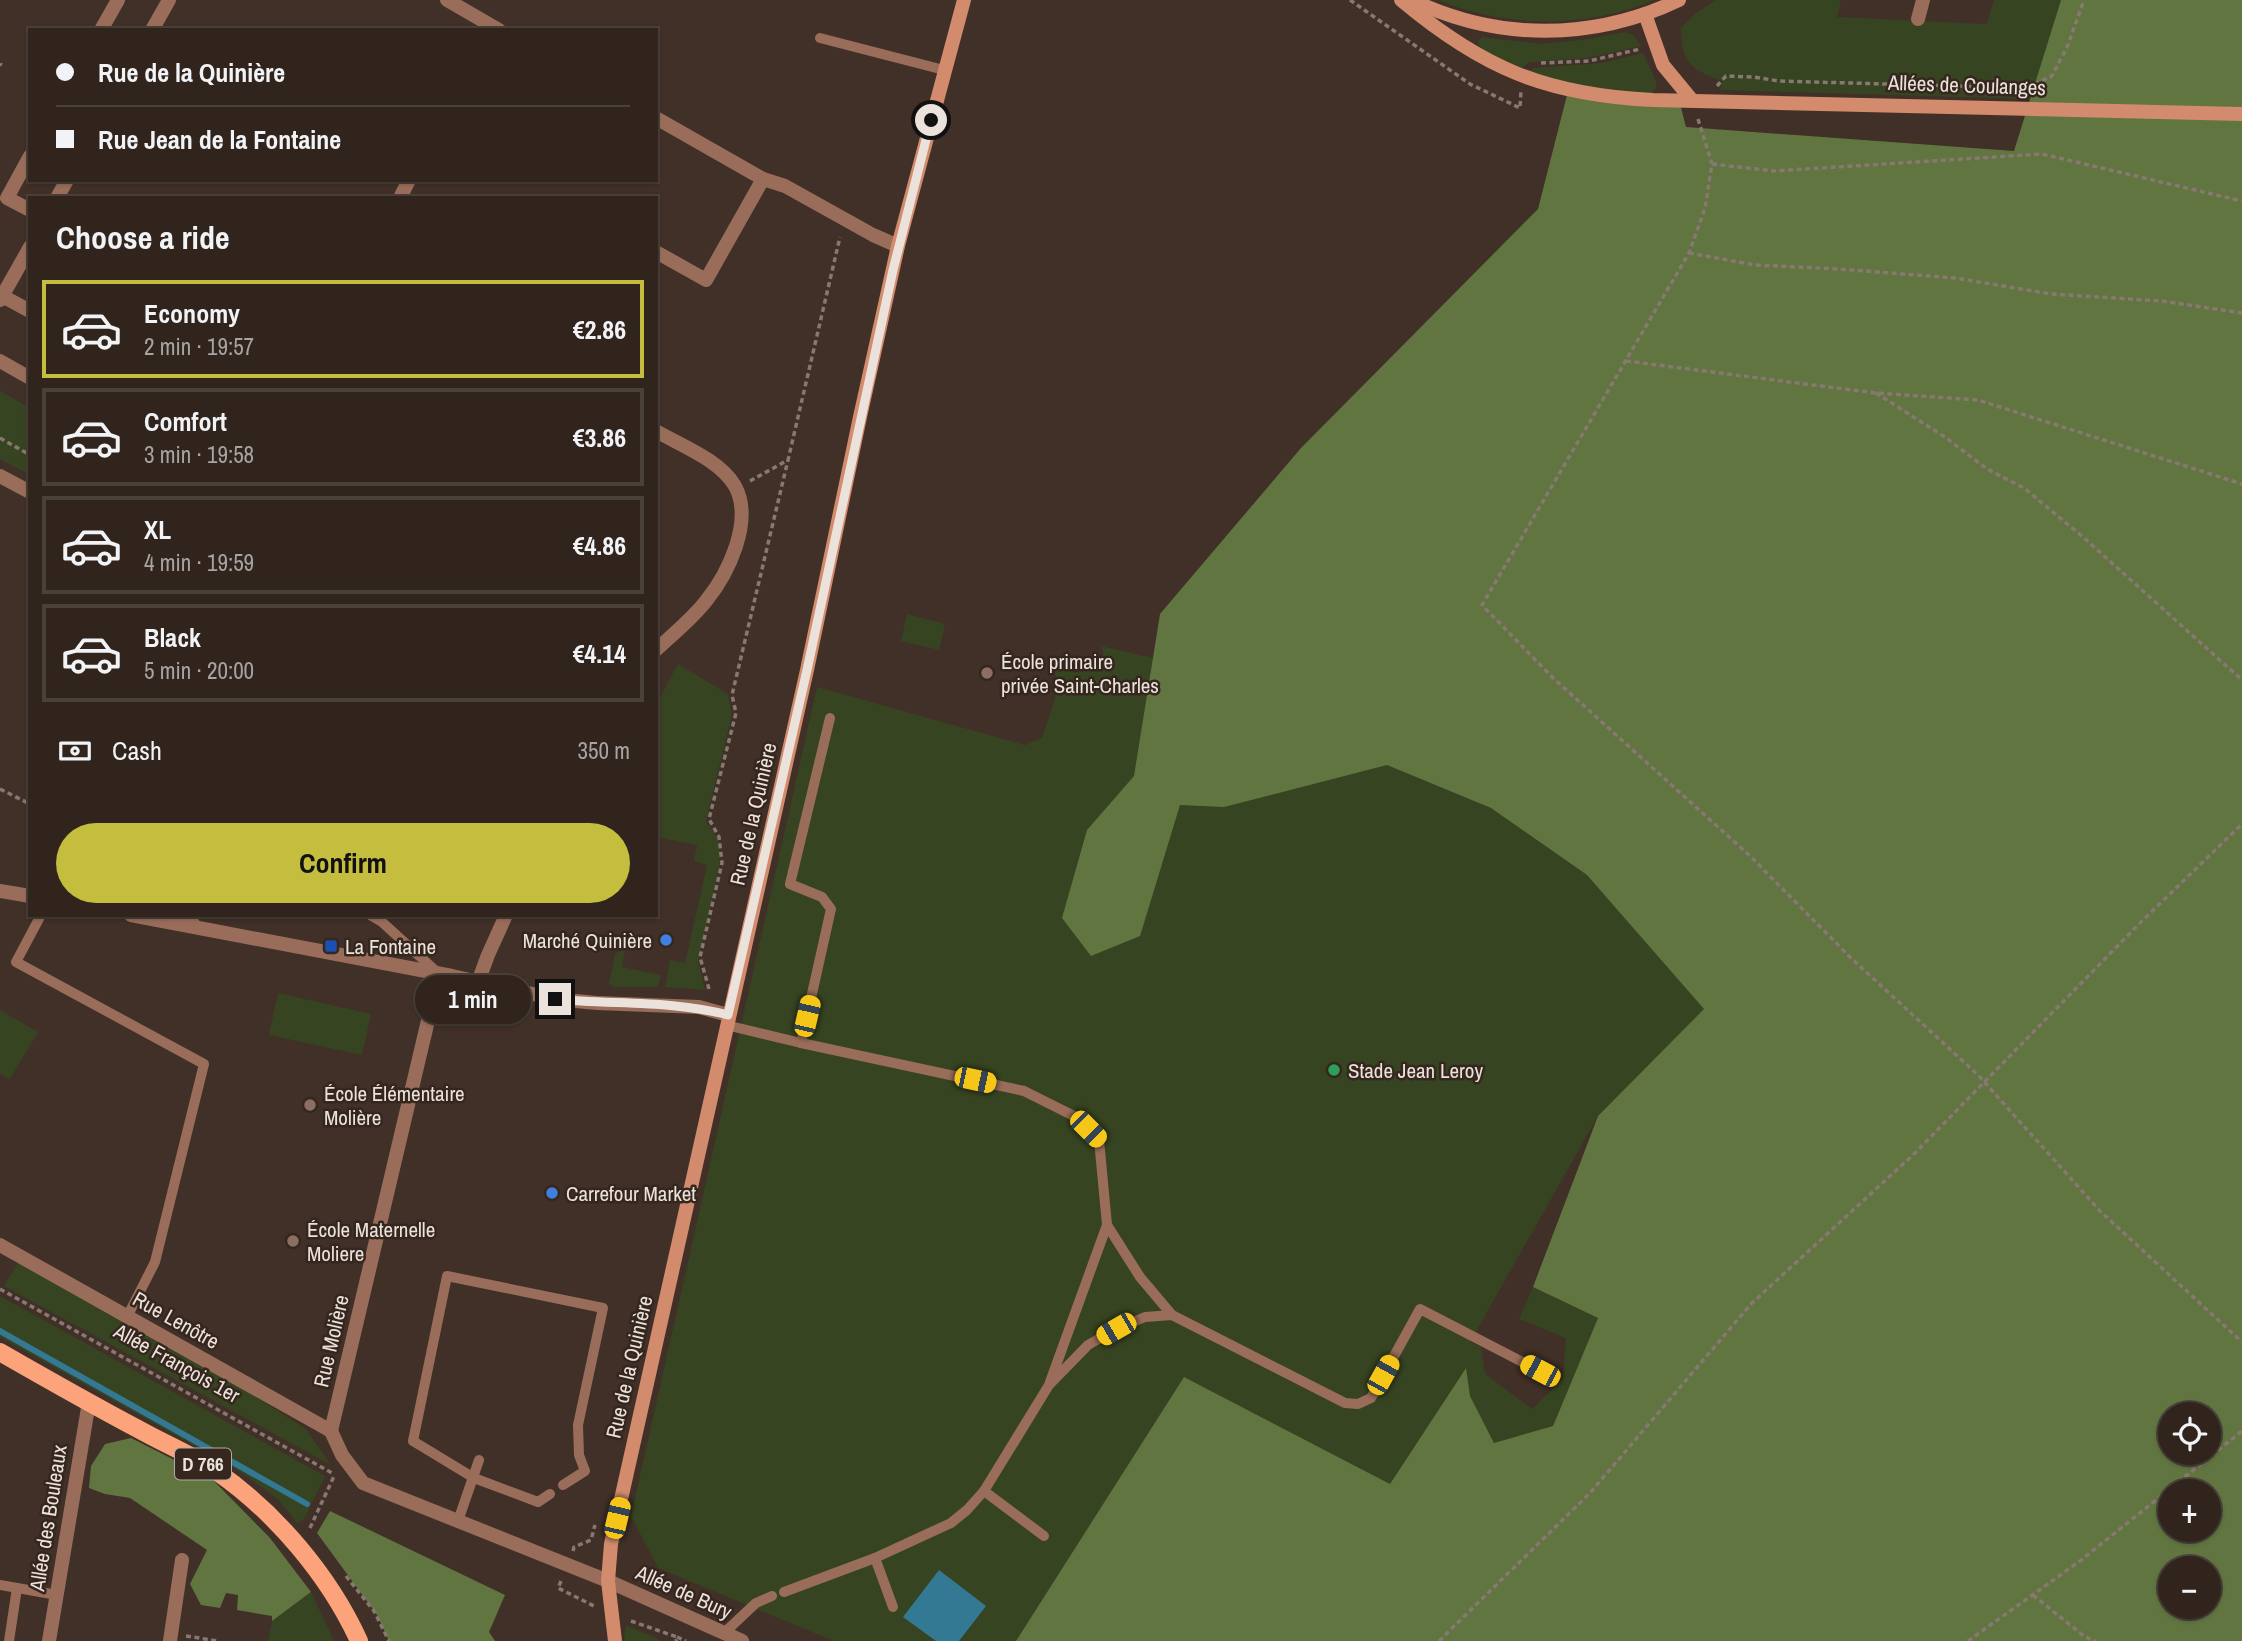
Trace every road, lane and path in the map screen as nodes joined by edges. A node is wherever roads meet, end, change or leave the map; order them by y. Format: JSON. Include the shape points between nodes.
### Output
{"nodes":[{"id":1,"x":118,"y":0,"type":"edge"},
{"id":2,"x":169,"y":0,"type":"edge"},
{"id":3,"x":447,"y":0,"type":"edge"},
{"id":4,"x":964,"y":0,"type":"edge"},
{"id":5,"x":1350,"y":0,"type":"edge"},
{"id":6,"x":1401,"y":0,"type":"edge"},
{"id":7,"x":1412,"y":0,"type":"edge"},
{"id":8,"x":1679,"y":0,"type":"edge"},
{"id":9,"x":1923,"y":0,"type":"edge"},
{"id":10,"x":2084,"y":0,"type":"edge"},
{"id":11,"x":1645,"y":14,"type":"junction"},
{"id":12,"x":1918,"y":19,"type":"dead end"},
{"id":13,"x":102,"y":28,"type":"edge"},
{"id":14,"x":153,"y":28,"type":"edge"},
{"id":15,"x":494,"y":28,"type":"edge"},
{"id":16,"x":820,"y":38,"type":"dead end"},
{"id":17,"x":1640,"y":48,"type":"dead end"},
{"id":18,"x":1534,"y":63,"type":"dead end"},
{"id":19,"x":944,"y":70,"type":"junction"},
{"id":20,"x":1522,"y":79,"type":"junction"},
{"id":21,"x":1691,"y":99,"type":"junction"},
{"id":22,"x":2242,"y":114,"type":"edge"},
{"id":23,"x":658,"y":119,"type":"edge"},
{"id":24,"x":28,"y":160,"type":"edge"},
{"id":25,"x":1712,"y":164,"type":"junction"},
{"id":26,"x":763,"y":178,"type":"junction"},
{"id":27,"x":2242,"y":201,"type":"edge"},
{"id":28,"x":28,"y":210,"type":"edge"},
{"id":29,"x":845,"y":219,"type":"junction"},
{"id":30,"x":898,"y":246,"type":"junction"},
{"id":31,"x":28,"y":251,"type":"edge"},
{"id":32,"x":658,"y":253,"type":"edge"},
{"id":33,"x":1689,"y":253,"type":"junction"},
{"id":34,"x":1,"y":298,"type":"edge"},
{"id":35,"x":28,"y":310,"type":"edge"},
{"id":36,"x":2242,"y":313,"type":"edge"},
{"id":37,"x":0,"y":361,"type":"edge"},
{"id":38,"x":1626,"y":361,"type":"junction"},
{"id":39,"x":28,"y":377,"type":"edge"},
{"id":40,"x":1876,"y":393,"type":"junction"},
{"id":41,"x":658,"y":432,"type":"edge"},
{"id":42,"x":0,"y":438,"type":"edge"},
{"id":43,"x":28,"y":454,"type":"edge"},
{"id":44,"x":788,"y":460,"type":"junction"},
{"id":45,"x":0,"y":476,"type":"edge"},
{"id":46,"x":2242,"y":484,"type":"edge"},
{"id":47,"x":735,"y":487,"type":"junction"},
{"id":48,"x":28,"y":491,"type":"edge"},
{"id":49,"x":658,"y":648,"type":"edge"},
{"id":50,"x":2242,"y":680,"type":"edge"},
{"id":51,"x":830,"y":718,"type":"dead end"},
{"id":52,"x":0,"y":789,"type":"edge"},
{"id":53,"x":28,"y":803,"type":"edge"},
{"id":54,"x":2242,"y":824,"type":"edge"},
{"id":55,"x":0,"y":891,"type":"edge"},
{"id":56,"x":28,"y":896,"type":"edge"},
{"id":57,"x":40,"y":917,"type":"edge"},
{"id":58,"x":141,"y":917,"type":"edge"},
{"id":59,"x":191,"y":917,"type":"edge"},
{"id":60,"x":373,"y":917,"type":"edge"},
{"id":61,"x":505,"y":917,"type":"edge"},
{"id":62,"x":198,"y":928,"type":"junction"},
{"id":63,"x":439,"y":974,"type":"junction"},
{"id":64,"x":478,"y":982,"type":"junction"},
{"id":65,"x":709,"y":989,"type":"dead end"},
{"id":66,"x":727,"y":1020,"type":"junction"},
{"id":67,"x":801,"y":1043,"type":"junction"},
{"id":68,"x":1984,"y":1082,"type":"junction"},
{"id":69,"x":1107,"y":1225,"type":"junction"},
{"id":70,"x":0,"y":1245,"type":"edge"},
{"id":71,"x":0,"y":1289,"type":"edge"},
{"id":72,"x":1172,"y":1315,"type":"junction"},
{"id":73,"x":127,"y":1317,"type":"junction"},
{"id":74,"x":2242,"y":1342,"type":"edge"},
{"id":75,"x":0,"y":1353,"type":"edge"},
{"id":76,"x":1540,"y":1371,"type":"dead end"},
{"id":77,"x":1049,"y":1385,"type":"junction"},
{"id":78,"x":89,"y":1402,"type":"junction"},
{"id":79,"x":331,"y":1431,"type":"junction"},
{"id":80,"x":2242,"y":1431,"type":"edge"},
{"id":81,"x":479,"y":1460,"type":"dead end"},
{"id":82,"x":474,"y":1478,"type":"junction"},
{"id":83,"x":563,"y":1485,"type":"dead end"},
{"id":84,"x":984,"y":1491,"type":"junction"},
{"id":85,"x":550,"y":1494,"type":"dead end"},
{"id":86,"x":458,"y":1521,"type":"junction"},
{"id":87,"x":1044,"y":1536,"type":"dead end"},
{"id":88,"x":317,"y":1538,"type":"dead end"},
{"id":89,"x":875,"y":1558,"type":"junction"},
{"id":90,"x":182,"y":1560,"type":"dead end"},
{"id":91,"x":341,"y":1569,"type":"dead end"},
{"id":92,"x":608,"y":1581,"type":"junction"},
{"id":93,"x":0,"y":1585,"type":"edge"},
{"id":94,"x":16,"y":1588,"type":"junction"},
{"id":95,"x":558,"y":1588,"type":"dead end"},
{"id":96,"x":784,"y":1592,"type":"dead end"},
{"id":97,"x":2033,"y":1594,"type":"junction"},
{"id":98,"x":57,"y":1595,"type":"junction"},
{"id":99,"x":772,"y":1596,"type":"dead end"},
{"id":100,"x":594,"y":1606,"type":"dead end"},
{"id":101,"x":893,"y":1607,"type":"dead end"},
{"id":102,"x":633,"y":1621,"type":"dead end"},
{"id":103,"x":723,"y":1633,"type":"junction"},
{"id":104,"x":177,"y":1638,"type":"edge"},
{"id":105,"x":677,"y":1639,"type":"edge"},
{"id":106,"x":9,"y":1641,"type":"edge"},
{"id":107,"x":50,"y":1641,"type":"edge"},
{"id":108,"x":218,"y":1641,"type":"edge"},
{"id":109,"x":359,"y":1641,"type":"edge"},
{"id":110,"x":389,"y":1641,"type":"edge"},
{"id":111,"x":615,"y":1641,"type":"edge"},
{"id":112,"x":686,"y":1641,"type":"edge"},
{"id":113,"x":742,"y":1641,"type":"edge"},
{"id":114,"x":1439,"y":1641,"type":"edge"},
{"id":115,"x":1968,"y":1641,"type":"edge"},
{"id":116,"x":2096,"y":1641,"type":"edge"}],
"edges":[{"from":1,"to":13,"type":"street"},
{"from":2,"to":14,"type":"street"},
{"from":3,"to":15,"type":"street"},
{"from":4,"to":19,"type":"street","name":"Rue de la Quinière"},
{"from":5,"to":20,"type":"path","via":[[1469,84],[1520,108]]},
{"from":6,"to":20,"type":"street","name":"Allées de Coulanges","via":[[1449,38]]},
{"from":7,"to":11,"type":"street","via":[[1458,19],[1525,31],[1581,29]]},
{"from":8,"to":11,"type":"street"},
{"from":9,"to":12,"type":"street"},
{"from":10,"to":21,"type":"path","via":[[2052,76],[2026,88],[1726,76],[1716,87]]},
{"from":11,"to":21,"type":"street","via":[[1663,65]]},
{"from":16,"to":19,"type":"lane"},
{"from":17,"to":18,"type":"path","via":[[1589,61]]},
{"from":19,"to":30,"type":"street","name":"Rue de la Quinière"},
{"from":20,"to":21,"type":"street","name":"Allées de Coulanges","via":[[1577,93]]},
{"from":21,"to":22,"type":"street","name":"Allées de Coulanges"},
{"from":21,"to":25,"type":"path"},
{"from":23,"to":26,"type":"street"},
{"from":24,"to":28,"type":"street","via":[[7,198]]},
{"from":25,"to":27,"type":"path","via":[[1774,171],[2042,155]]},
{"from":25,"to":33,"type":"path","via":[[1705,208]]},
{"from":26,"to":29,"type":"street"},
{"from":26,"to":32,"type":"street","via":[[706,280]]},
{"from":29,"to":30,"type":"street"},
{"from":29,"to":44,"type":"path"},
{"from":30,"to":66,"type":"street","name":"Rue de la Quinière"},
{"from":31,"to":34,"type":"street"},
{"from":33,"to":36,"type":"path","via":[[1755,265],[1955,278],[2052,294],[2161,301]]},
{"from":33,"to":38,"type":"path"},
{"from":34,"to":35,"type":"street"},
{"from":37,"to":39,"type":"street"},
{"from":38,"to":40,"type":"path"},
{"from":38,"to":68,"type":"path","via":[[1482,605],[1552,677],[1749,855]]},
{"from":40,"to":46,"type":"path","via":[[1978,400]]},
{"from":40,"to":50,"type":"path","via":[[1987,469],[2024,488]]},
{"from":41,"to":47,"type":"street","via":[[709,461]]},
{"from":42,"to":43,"type":"path"},
{"from":44,"to":47,"type":"path"},
{"from":44,"to":65,"type":"path","via":[[733,695],[736,713],[709,819],[719,837],[722,863],[700,957]]},
{"from":45,"to":48,"type":"street"},
{"from":47,"to":49,"type":"street","via":[[741,514],[723,572],[707,600]]},
{"from":51,"to":67,"type":"lane","via":[[790,884],[822,897],[831,909]]},
{"from":52,"to":53,"type":"path"},
{"from":54,"to":68,"type":"path"},
{"from":55,"to":56,"type":"street"},
{"from":57,"to":73,"type":"lane","via":[[16,962],[204,1064],[155,1262]]},
{"from":58,"to":62,"type":"street"},
{"from":59,"to":62,"type":"lane"},
{"from":60,"to":63,"type":"lane"},
{"from":61,"to":64,"type":"street"},
{"from":62,"to":63,"type":"street"},
{"from":63,"to":64,"type":"street"},
{"from":63,"to":79,"type":"street","name":"Rue Molière"},
{"from":64,"to":66,"type":"street","via":[[555,999],[699,1007]]},
{"from":66,"to":67,"type":"lane"},
{"from":66,"to":92,"type":"street","name":"Rue de la Quinière","via":[[611,1544]]},
{"from":67,"to":69,"type":"lane","via":[[1024,1091],[1078,1118],[1099,1140]]},
{"from":68,"to":74,"type":"path","via":[[2099,1211]]},
{"from":68,"to":114,"type":"path","via":[[1914,1154],[1751,1304],[1590,1493]]},
{"from":69,"to":72,"type":"lane","via":[[1140,1277]]},
{"from":69,"to":77,"type":"lane"},
{"from":70,"to":73,"type":"street","name":"Rue Lenôtre"},
{"from":71,"to":88,"type":"path","name":"Allée François 1er","via":[[335,1474],[309,1527]]},
{"from":72,"to":76,"type":"lane","via":[[1345,1403],[1371,1398],[1420,1308]]},
{"from":72,"to":77,"type":"lane","via":[[1145,1317],[1116,1329],[1088,1345]]},
{"from":73,"to":79,"type":"street","name":"Rue Lenôtre"},
{"from":75,"to":78,"type":"main road","number":"D 766"},
{"from":77,"to":84,"type":"lane"},
{"from":78,"to":98,"type":"street","name":"Allée des Bouleaux"},
{"from":78,"to":109,"type":"main road","number":"D 766","via":[[214,1470],[252,1499],[320,1576]]},
{"from":79,"to":86,"type":"street","via":[[363,1483]]},
{"from":80,"to":97,"type":"path"},
{"from":81,"to":82,"type":"lane"},
{"from":82,"to":83,"type":"lane","via":[[413,1441],[446,1276],[603,1308],[578,1425],[585,1471]]},
{"from":82,"to":85,"type":"lane","via":[[538,1502]]},
{"from":82,"to":86,"type":"lane"},
{"from":84,"to":87,"type":"lane"},
{"from":84,"to":89,"type":"lane","via":[[951,1523]]},
{"from":86,"to":92,"type":"street"},
{"from":89,"to":96,"type":"lane"},
{"from":89,"to":101,"type":"lane"},
{"from":90,"to":104,"type":"street"},
{"from":91,"to":110,"type":"path","via":[[374,1611]]},
{"from":92,"to":103,"type":"street","name":"Allée de Bury"},
{"from":92,"to":111,"type":"street","name":"Rue de la Quinière"},
{"from":93,"to":94,"type":"lane"},
{"from":94,"to":98,"type":"lane"},
{"from":94,"to":106,"type":"lane"},
{"from":95,"to":100,"type":"path"},
{"from":97,"to":115,"type":"path"},
{"from":97,"to":116,"type":"path"},
{"from":98,"to":107,"type":"street","name":"Allée des Bouleaux"},
{"from":99,"to":103,"type":"lane","via":[[756,1603]]},
{"from":102,"to":105,"type":"path"},
{"from":103,"to":113,"type":"street","name":"Allée de Bury"},
{"from":104,"to":108,"type":"path"},
{"from":105,"to":112,"type":"path"}]}
